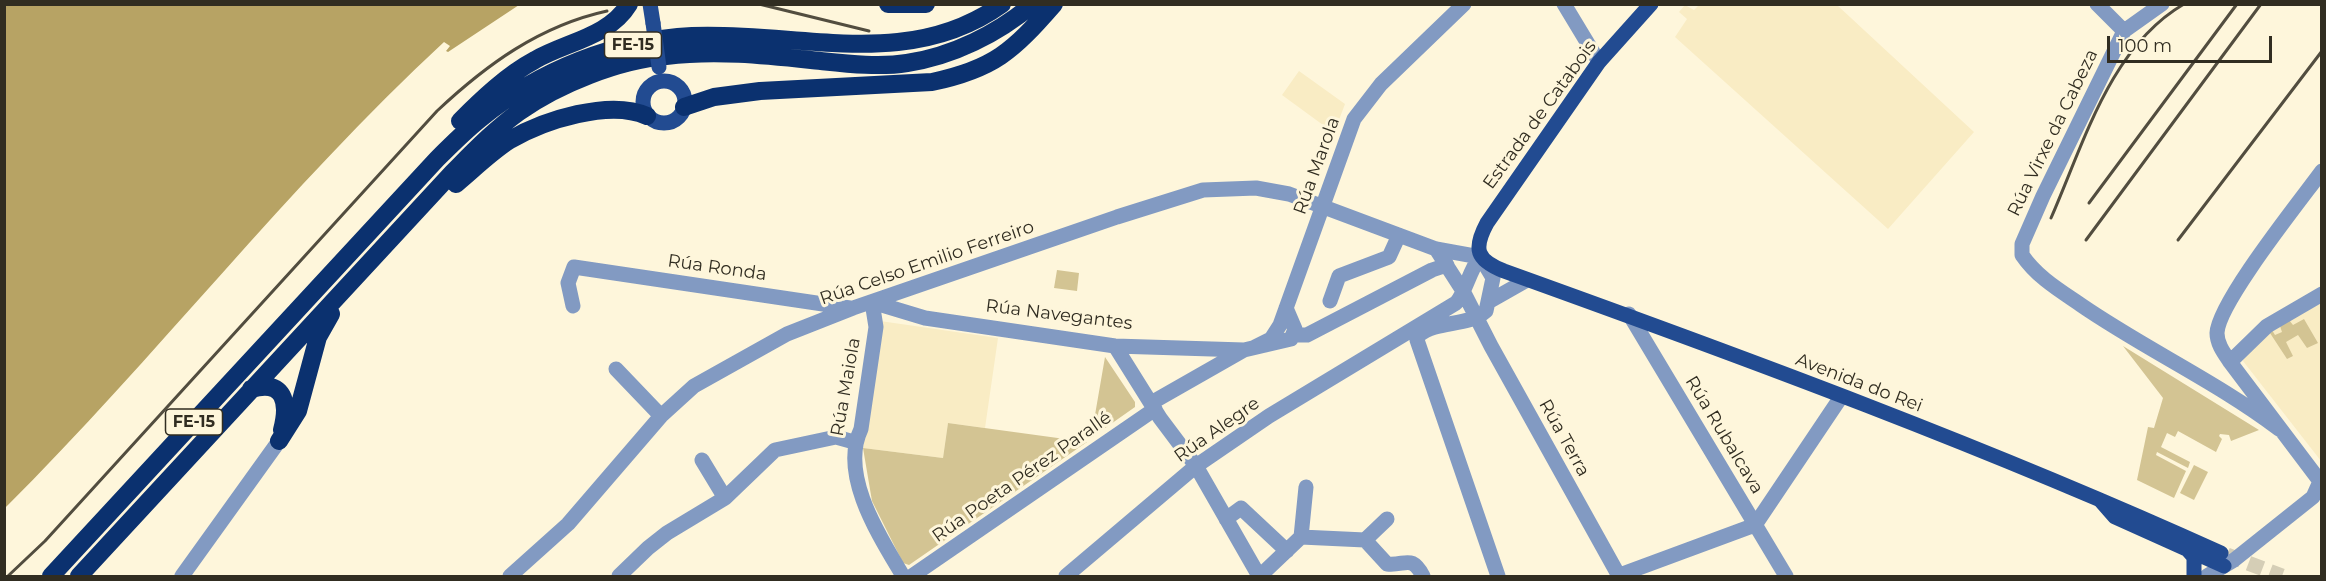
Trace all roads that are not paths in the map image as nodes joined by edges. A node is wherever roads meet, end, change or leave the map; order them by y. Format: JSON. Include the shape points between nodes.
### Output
{"nodes":[{"id":1,"x":629,"y":4,"type":"edge"},
{"id":2,"x":650,"y":4,"type":"edge"},
{"id":3,"x":888,"y":4,"type":"edge"},
{"id":4,"x":926,"y":4,"type":"edge"},
{"id":5,"x":1002,"y":4,"type":"edge"},
{"id":6,"x":1033,"y":4,"type":"edge"},
{"id":7,"x":1053,"y":4,"type":"edge"},
{"id":8,"x":1464,"y":4,"type":"edge"},
{"id":9,"x":1564,"y":4,"type":"edge"},
{"id":10,"x":1651,"y":4,"type":"edge"},
{"id":11,"x":2097,"y":4,"type":"edge"},
{"id":12,"x":2162,"y":4,"type":"edge"},
{"id":13,"x":2124,"y":31,"type":"junction"},
{"id":14,"x":1599,"y":62,"type":"junction"},
{"id":15,"x":660,"y":74,"type":"junction"},
{"id":16,"x":684,"y":107,"type":"junction"},
{"id":17,"x":647,"y":116,"type":"junction"},
{"id":18,"x":2322,"y":171,"type":"edge"},
{"id":19,"x":1322,"y":206,"type":"junction"},
{"id":20,"x":415,"y":213,"type":"junction"},
{"id":21,"x":1399,"y":235,"type":"junction"},
{"id":22,"x":1436,"y":249,"type":"junction"},
{"id":23,"x":1480,"y":256,"type":"junction"},
{"id":24,"x":1448,"y":265,"type":"junction"},
{"id":25,"x":336,"y":266,"type":"junction"},
{"id":26,"x":1527,"y":280,"type":"junction"},
{"id":27,"x":347,"y":286,"type":"junction"},
{"id":28,"x":1463,"y":291,"type":"junction"},
{"id":29,"x":2322,"y":294,"type":"edge"},
{"id":30,"x":872,"y":302,"type":"junction"},
{"id":31,"x":1330,"y":302,"type":"dead end"},
{"id":32,"x":1490,"y":302,"type":"junction"},
{"id":33,"x":573,"y":306,"type":"dead end"},
{"id":34,"x":853,"y":308,"type":"junction"},
{"id":35,"x":1629,"y":314,"type":"junction"},
{"id":36,"x":1476,"y":317,"type":"junction"},
{"id":37,"x":1285,"y":331,"type":"junction"},
{"id":38,"x":1403,"y":332,"type":"junction"},
{"id":39,"x":1417,"y":340,"type":"junction"},
{"id":40,"x":1115,"y":346,"type":"junction"},
{"id":41,"x":1249,"y":349,"type":"junction"},
{"id":42,"x":2230,"y":362,"type":"junction"},
{"id":43,"x":616,"y":369,"type":"dead end"},
{"id":44,"x":251,"y":388,"type":"junction"},
{"id":45,"x":2219,"y":389,"type":"junction"},
{"id":46,"x":1841,"y":397,"type":"junction"},
{"id":47,"x":1156,"y":410,"type":"junction"},
{"id":48,"x":661,"y":416,"type":"junction"},
{"id":49,"x":2279,"y":429,"type":"junction"},
{"id":50,"x":279,"y":441,"type":"junction"},
{"id":51,"x":854,"y":442,"type":"junction"},
{"id":52,"x":702,"y":460,"type":"dead end"},
{"id":53,"x":1196,"y":466,"type":"junction"},
{"id":54,"x":2319,"y":486,"type":"edge"},
{"id":55,"x":1306,"y":487,"type":"dead end"},
{"id":56,"x":725,"y":498,"type":"junction"},
{"id":57,"x":2100,"y":498,"type":"junction"},
{"id":58,"x":1226,"y":519,"type":"junction"},
{"id":59,"x":1387,"y":519,"type":"dead end"},
{"id":60,"x":1755,"y":525,"type":"junction"},
{"id":61,"x":1301,"y":537,"type":"junction"},
{"id":62,"x":1365,"y":540,"type":"junction"},
{"id":63,"x":2187,"y":549,"type":"junction"},
{"id":64,"x":1287,"y":551,"type":"junction"},
{"id":65,"x":2223,"y":559,"type":"junction"},
{"id":66,"x":51,"y":576,"type":"edge"},
{"id":67,"x":79,"y":576,"type":"edge"},
{"id":68,"x":182,"y":576,"type":"edge"},
{"id":69,"x":510,"y":576,"type":"edge"},
{"id":70,"x":619,"y":576,"type":"edge"},
{"id":71,"x":903,"y":576,"type":"edge"},
{"id":72,"x":912,"y":576,"type":"edge"},
{"id":73,"x":930,"y":576,"type":"edge"},
{"id":74,"x":1066,"y":576,"type":"edge"},
{"id":75,"x":1259,"y":576,"type":"edge"},
{"id":76,"x":1423,"y":576,"type":"edge"},
{"id":77,"x":1498,"y":576,"type":"edge"},
{"id":78,"x":1619,"y":576,"type":"edge"},
{"id":79,"x":1786,"y":576,"type":"edge"},
{"id":80,"x":2194,"y":576,"type":"edge"},
{"id":81,"x":2207,"y":576,"type":"edge"}],
"edges":[{"from":1,"to":25,"type":"highway","via":[[613,23],[535,60],[496,87],[418,164]]},
{"from":2,"to":15,"type":"main road","bridge":true},
{"from":3,"to":4,"type":"highway"},
{"from":5,"to":25,"type":"highway","number":"FE-15","via":[[950,31],[901,44],[847,45],[691,36],[595,55],[551,73],[480,119]]},
{"from":6,"to":20,"type":"highway","number":"FE-15","via":[[1006,26],[961,47],[905,64],[705,53],[664,56],[617,66],[583,78],[521,111],[489,135]]},
{"from":7,"to":16,"type":"highway","via":[[1001,58],[956,77],[932,82],[760,91],[714,97]]},
{"from":8,"to":19,"type":"street","name":"Rúa Marola","via":[[1381,84],[1354,119]]},
{"from":9,"to":14,"type":"street"},
{"from":10,"to":14,"type":"main road","name":"Estrada de Catabois"},
{"from":11,"to":13,"type":"street"},
{"from":12,"to":13,"type":"street"},
{"from":13,"to":45,"type":"street","name":"Rúa Virxe da Cabeza","via":[[2043,196],[2022,244],[2022,255],[2038,275],[2119,331]]},
{"from":14,"to":23,"type":"main road","name":"Estrada de Catabois","via":[[1487,223],[1480,239]]},
{"from":15,"to":16,"type":"main road","via":[[680,88]]},
{"from":15,"to":17,"type":"main road","via":[[645,91],[642,104]]},
{"from":16,"to":17,"type":"main road","via":[[677,118],[665,123]]},
{"from":17,"to":20,"type":"highway","via":[[611,110],[549,122],[510,140]]},
{"from":18,"to":42,"type":"street","via":[[2233,293],[2217,332]]},
{"from":19,"to":21,"type":"street","name":"Rúa Celso Emilio Ferreiro"},
{"from":19,"to":30,"type":"street","name":"Rúa Celso Emilio Ferreiro","via":[[1256,188],[1203,190]]},
{"from":19,"to":37,"type":"street","name":"Rúa Marola","via":[[1286,308]]},
{"from":20,"to":27,"type":"highway","number":"FE-15"},
{"from":21,"to":22,"type":"street","name":"Rúa Celso Emilio Ferreiro"},
{"from":21,"to":31,"type":"street","via":[[1389,256],[1339,276]]},
{"from":22,"to":23,"type":"street","name":"Rúa Celso Emilio Ferreiro"},
{"from":22,"to":24,"type":"street"},
{"from":23,"to":26,"type":"main road","name":"Avenida do Rei","via":[[1495,268]]},
{"from":23,"to":28,"type":"street"},
{"from":23,"to":32,"type":"street","via":[[1493,278]]},
{"from":24,"to":28,"type":"street"},
{"from":24,"to":37,"type":"street","name":"Rúa Navegantes","via":[[1307,335]]},
{"from":25,"to":66,"type":"highway","number":"FE-15"},
{"from":26,"to":32,"type":"street"},
{"from":26,"to":35,"type":"main road","name":"Avenida do Rei"},
{"from":27,"to":44,"type":"highway","number":"FE-15"},
{"from":27,"to":50,"type":"highway","via":[[318,337],[298,411]]},
{"from":28,"to":36,"type":"street","name":"Rúa Terra"},
{"from":28,"to":38,"type":"street","name":"Rúa Alegre","via":[[1455,303]]},
{"from":29,"to":42,"type":"street","via":[[2267,326]]},
{"from":30,"to":34,"type":"street","name":"Rúa Celso Emilio Ferreiro"},
{"from":30,"to":40,"type":"street","name":"Rúa Navegantes","via":[[925,318]]},
{"from":30,"to":51,"type":"street","name":"Rúa Maiola","via":[[876,327],[861,429]]},
{"from":32,"to":36,"type":"street","via":[[1486,311]]},
{"from":33,"to":34,"type":"street","name":"Rúa Ronda","via":[[568,283],[574,267]]},
{"from":34,"to":48,"type":"street","name":"Rúa Celso Emilio Ferreiro","via":[[787,334],[694,386]]},
{"from":35,"to":46,"type":"main road","name":"Avenida do Rei"},
{"from":35,"to":60,"type":"street","name":"Rúa Rubalcava"},
{"from":36,"to":39,"type":"street","via":[[1426,330]]},
{"from":36,"to":78,"type":"street","name":"Rúa Terra"},
{"from":37,"to":41,"type":"street","name":"Rúa Navegantes"},
{"from":38,"to":39,"type":"street"},
{"from":38,"to":53,"type":"street","name":"Rúa Alegre"},
{"from":39,"to":77,"type":"street"},
{"from":40,"to":41,"type":"street","name":"Rúa Navegantes"},
{"from":40,"to":47,"type":"street"},
{"from":41,"to":47,"type":"street","name":"Rúa Navegantes"},
{"from":42,"to":45,"type":"street","via":[[2232,379]]},
{"from":42,"to":49,"type":"street"},
{"from":43,"to":48,"type":"street"},
{"from":44,"to":50,"type":"highway","via":[[273,387],[284,399],[286,414]]},
{"from":44,"to":67,"type":"highway","number":"FE-15"},
{"from":45,"to":49,"type":"street"},
{"from":46,"to":57,"type":"main road","name":"Avenida do Rei"},
{"from":46,"to":60,"type":"street"},
{"from":47,"to":53,"type":"street"},
{"from":47,"to":72,"type":"street","name":"Rúa Poeta Pérez Parallé"},
{"from":47,"to":73,"type":"street","name":"Rúa Poeta Pérez Parallé"},
{"from":48,"to":69,"type":"street","name":"Rúa Celso Emilio Ferreiro","via":[[568,524]]},
{"from":49,"to":54,"type":"street"},
{"from":50,"to":68,"type":"street"},
{"from":51,"to":56,"type":"street","via":[[836,437],[775,450]]},
{"from":51,"to":71,"type":"street","name":"Rúa Maiola","via":[[856,474],[872,523]]},
{"from":52,"to":56,"type":"street"},
{"from":53,"to":58,"type":"street"},
{"from":53,"to":74,"type":"street","name":"Rúa Alegre"},
{"from":54,"to":65,"type":"street"},
{"from":55,"to":61,"type":"street"},
{"from":56,"to":70,"type":"street","via":[[667,533]]},
{"from":57,"to":63,"type":"main road","via":[[2115,517]]},
{"from":57,"to":65,"type":"main road","name":"Avenida do Rei"},
{"from":58,"to":64,"type":"street","via":[[1241,508]]},
{"from":58,"to":75,"type":"street"},
{"from":59,"to":62,"type":"street"},
{"from":60,"to":78,"type":"street"},
{"from":60,"to":79,"type":"street","name":"Rúa Rubalcava"},
{"from":61,"to":62,"type":"street"},
{"from":61,"to":64,"type":"street"},
{"from":62,"to":76,"type":"street","via":[[1387,564],[1411,562]]},
{"from":63,"to":65,"type":"main road"},
{"from":63,"to":80,"type":"main road","via":[[2194,557]]},
{"from":64,"to":75,"type":"street"},
{"from":65,"to":81,"type":"street"}]}
